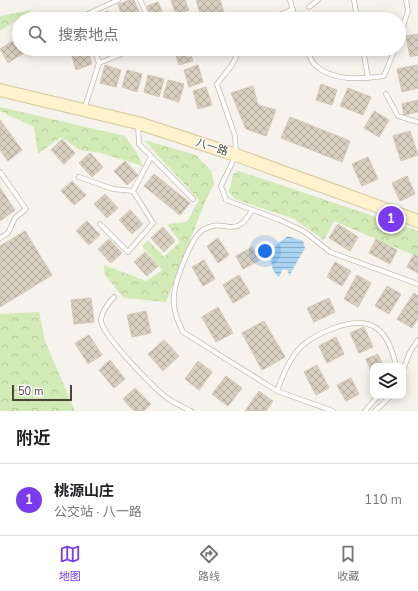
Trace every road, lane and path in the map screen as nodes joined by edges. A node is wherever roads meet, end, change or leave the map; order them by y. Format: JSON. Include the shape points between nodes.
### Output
{"nodes":[{"id":1,"x":118,"y":0,"type":"edge"},
{"id":2,"x":140,"y":0,"type":"edge"},
{"id":3,"x":290,"y":0,"type":"edge"},
{"id":4,"x":318,"y":0,"type":"edge"},
{"id":5,"x":354,"y":0,"type":"edge"},
{"id":6,"x":406,"y":0,"type":"edge"},
{"id":7,"x":309,"y":7,"type":"dead end"},
{"id":8,"x":293,"y":9,"type":"junction"},
{"id":9,"x":92,"y":12,"type":"edge"},
{"id":10,"x":146,"y":12,"type":"edge"},
{"id":11,"x":286,"y":12,"type":"edge"},
{"id":12,"x":294,"y":12,"type":"edge"},
{"id":13,"x":356,"y":12,"type":"edge"},
{"id":14,"x":406,"y":17,"type":"edge"},
{"id":15,"x":96,"y":56,"type":"edge"},
{"id":16,"x":116,"y":56,"type":"edge"},
{"id":17,"x":236,"y":56,"type":"edge"},
{"id":18,"x":310,"y":56,"type":"edge"},
{"id":19,"x":364,"y":56,"type":"edge"},
{"id":20,"x":392,"y":56,"type":"edge"},
{"id":21,"x":99,"y":63,"type":"junction"},
{"id":22,"x":368,"y":78,"type":"junction"},
{"id":23,"x":0,"y":90,"type":"edge"},
{"id":24,"x":386,"y":94,"type":"dead end"},
{"id":25,"x":84,"y":110,"type":"junction"},
{"id":26,"x":418,"y":122,"type":"edge"},
{"id":27,"x":138,"y":123,"type":"junction"},
{"id":28,"x":236,"y":155,"type":"junction"},
{"id":29,"x":151,"y":157,"type":"junction"},
{"id":30,"x":0,"y":172,"type":"edge"},
{"id":31,"x":79,"y":177,"type":"dead end"},
{"id":32,"x":134,"y":191,"type":"junction"},
{"id":33,"x":193,"y":199,"type":"dead end"},
{"id":34,"x":252,"y":210,"type":"junction"},
{"id":35,"x":418,"y":221,"type":"edge"},
{"id":36,"x":100,"y":224,"type":"dead end"},
{"id":37,"x":0,"y":238,"type":"edge"},
{"id":38,"x":418,"y":284,"type":"edge"},
{"id":39,"x":114,"y":298,"type":"dead end"},
{"id":40,"x":418,"y":340,"type":"edge"},
{"id":41,"x":395,"y":363,"type":"edge"},
{"id":42,"x":406,"y":363,"type":"edge"},
{"id":43,"x":277,"y":391,"type":"junction"},
{"id":44,"x":375,"y":399,"type":"edge"},
{"id":45,"x":388,"y":399,"type":"edge"},
{"id":46,"x":191,"y":411,"type":"edge"},
{"id":47,"x":333,"y":411,"type":"edge"},
{"id":48,"x":365,"y":411,"type":"edge"},
{"id":49,"x":375,"y":411,"type":"edge"}],
"edges":[{"from":1,"to":9,"type":"lane"},
{"from":2,"to":10,"type":"lane"},
{"from":3,"to":8,"type":"lane"},
{"from":4,"to":7,"type":"lane"},
{"from":5,"to":13,"type":"lane"},
{"from":6,"to":14,"type":"lane"},
{"from":8,"to":11,"type":"lane"},
{"from":8,"to":12,"type":"lane"},
{"from":15,"to":21,"type":"lane"},
{"from":16,"to":21,"type":"lane"},
{"from":17,"to":28,"type":"lane","via":[[217,84],[235,136]]},
{"from":18,"to":22,"type":"lane","via":[[315,65],[331,74],[357,79]]},
{"from":19,"to":22,"type":"lane"},
{"from":20,"to":22,"type":"lane","via":[[384,76]]},
{"from":21,"to":25,"type":"lane"},
{"from":23,"to":25,"type":"main road","name":"八一路"},
{"from":24,"to":26,"type":"lane","via":[[398,116]]},
{"from":25,"to":27,"type":"main road","name":"八一路"},
{"from":27,"to":28,"type":"main road","name":"八一路"},
{"from":27,"to":29,"type":"lane","via":[[139,144]]},
{"from":28,"to":34,"type":"lane","via":[[221,186],[226,200]]},
{"from":28,"to":35,"type":"main road","name":"八一路"},
{"from":29,"to":32,"type":"lane"},
{"from":29,"to":33,"type":"lane"},
{"from":30,"to":37,"type":"lane","via":[[26,209],[15,218],[8,233]]},
{"from":31,"to":32,"type":"lane","via":[[114,190]]},
{"from":32,"to":36,"type":"lane","via":[[153,223],[128,252]]},
{"from":34,"to":38,"type":"lane","via":[[305,232],[330,252]]},
{"from":34,"to":43,"type":"lane","via":[[246,221],[236,228],[214,225],[202,230],[187,250],[174,295],[175,316],[183,332]]},
{"from":39,"to":46,"type":"lane","via":[[106,305],[101,320],[104,331],[166,397]]},
{"from":40,"to":42,"type":"lane"},
{"from":41,"to":43,"type":"lane","via":[[392,347],[381,332],[368,323],[347,323],[323,332],[302,346],[284,371]]},
{"from":43,"to":47,"type":"lane"},
{"from":44,"to":48,"type":"lane"},
{"from":45,"to":49,"type":"lane"}]}
